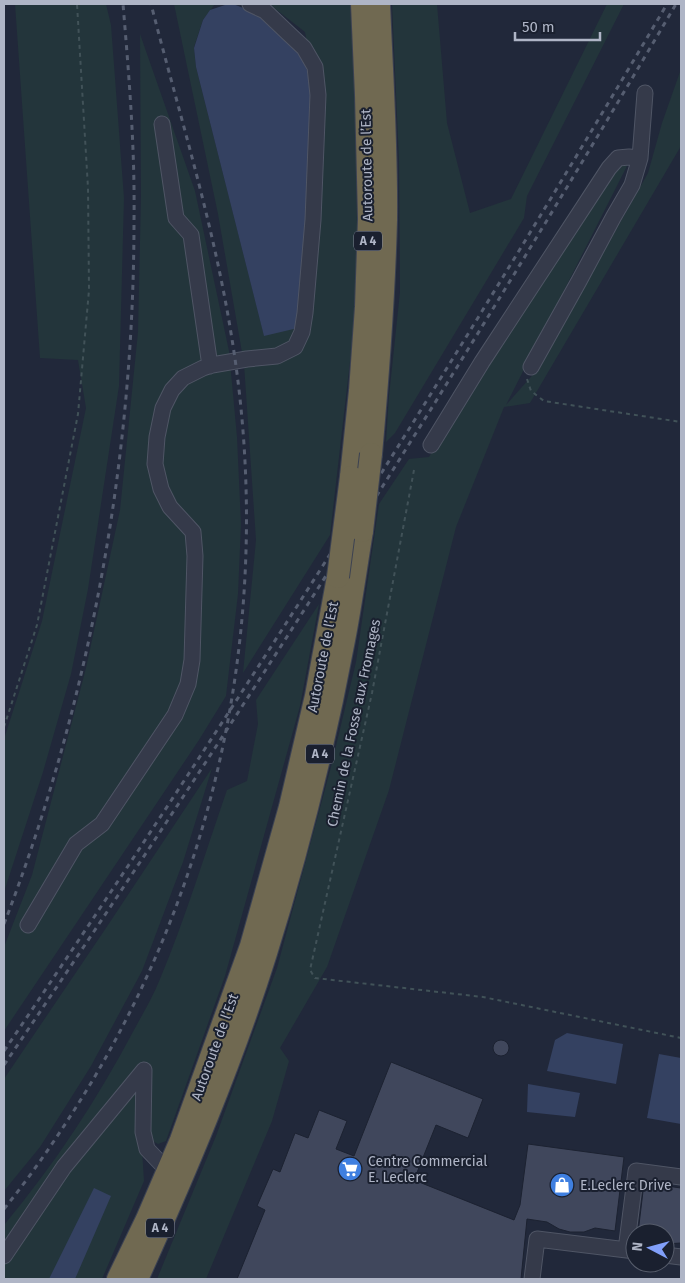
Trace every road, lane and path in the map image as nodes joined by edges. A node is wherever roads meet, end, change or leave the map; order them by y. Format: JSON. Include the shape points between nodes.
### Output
{"nodes":[{"id":1,"x":78,"y":4,"type":"edge"},
{"id":2,"x":250,"y":4,"type":"edge"},
{"id":3,"x":362,"y":4,"type":"edge"},
{"id":4,"x":378,"y":4,"type":"edge"},
{"id":5,"x":645,"y":93,"type":"dead end"},
{"id":6,"x":162,"y":124,"type":"dead end"},
{"id":7,"x":640,"y":158,"type":"junction"},
{"id":8,"x":210,"y":366,"type":"junction"},
{"id":9,"x":530,"y":367,"type":"joint"},
{"id":10,"x":681,"y":422,"type":"edge"},
{"id":11,"x":431,"y":445,"type":"dead end"},
{"id":12,"x":414,"y":470,"type":"dead end"},
{"id":13,"x":4,"y":727,"type":"edge"},
{"id":14,"x":28,"y":925,"type":"dead end"},
{"id":15,"x":681,"y":1038,"type":"edge"},
{"id":16,"x":168,"y":1170,"type":"junction"},
{"id":17,"x":681,"y":1177,"type":"edge"},
{"id":18,"x":633,"y":1223,"type":"edge"},
{"id":19,"x":625,"y":1250,"type":"edge"},
{"id":20,"x":4,"y":1256,"type":"edge"},
{"id":21,"x":118,"y":1279,"type":"edge"},
{"id":22,"x":137,"y":1279,"type":"edge"},
{"id":23,"x":532,"y":1279,"type":"edge"}],
"edges":[{"from":1,"to":13,"type":"path","via":[[88,188],[88,290],[78,414],[37,626]]},
{"from":2,"to":8,"type":"lane","via":[[265,11],[304,48],[315,67],[317,105],[306,313],[295,347],[277,356]]},
{"from":3,"to":16,"type":"highway","name":"Autoroute de l’Est","number":"A 4","bridge":true,"via":[[368,219],[365,326],[338,577],[293,798],[251,946]]},
{"from":4,"to":22,"type":"highway","name":"Autoroute de l’Est","number":"A 4","bridge":true,"via":[[386,220],[380,350],[362,531],[345,638],[299,838],[266,954],[201,1132]]},
{"from":5,"to":7,"type":"lane"},
{"from":6,"to":8,"type":"lane","via":[[176,218],[191,235]]},
{"from":7,"to":9,"type":"lane","via":[[632,185]]},
{"from":7,"to":11,"type":"lane","via":[[618,158],[609,168]]},
{"from":8,"to":14,"type":"lane","via":[[183,378],[172,390],[161,418],[155,464],[161,489],[170,507],[193,532],[192,660],[188,684],[175,715],[102,824],[76,844]]},
{"from":9,"to":10,"type":"path","via":[[526,380],[531,390],[544,400]]},
{"from":12,"to":15,"type":"path","name":"Chemin de la Fosse aux Fromages","via":[[372,693],[310,970],[315,978],[483,997]]},
{"from":16,"to":20,"type":"lane","via":[[147,1150],[143,1132],[144,1070],[64,1167]]},
{"from":16,"to":21,"type":"highway","name":"Autoroute de l’Est","number":"A 4"},
{"from":17,"to":18,"type":"lane","via":[[636,1171]]},
{"from":19,"to":23,"type":"lane","via":[[537,1239]]}]}
